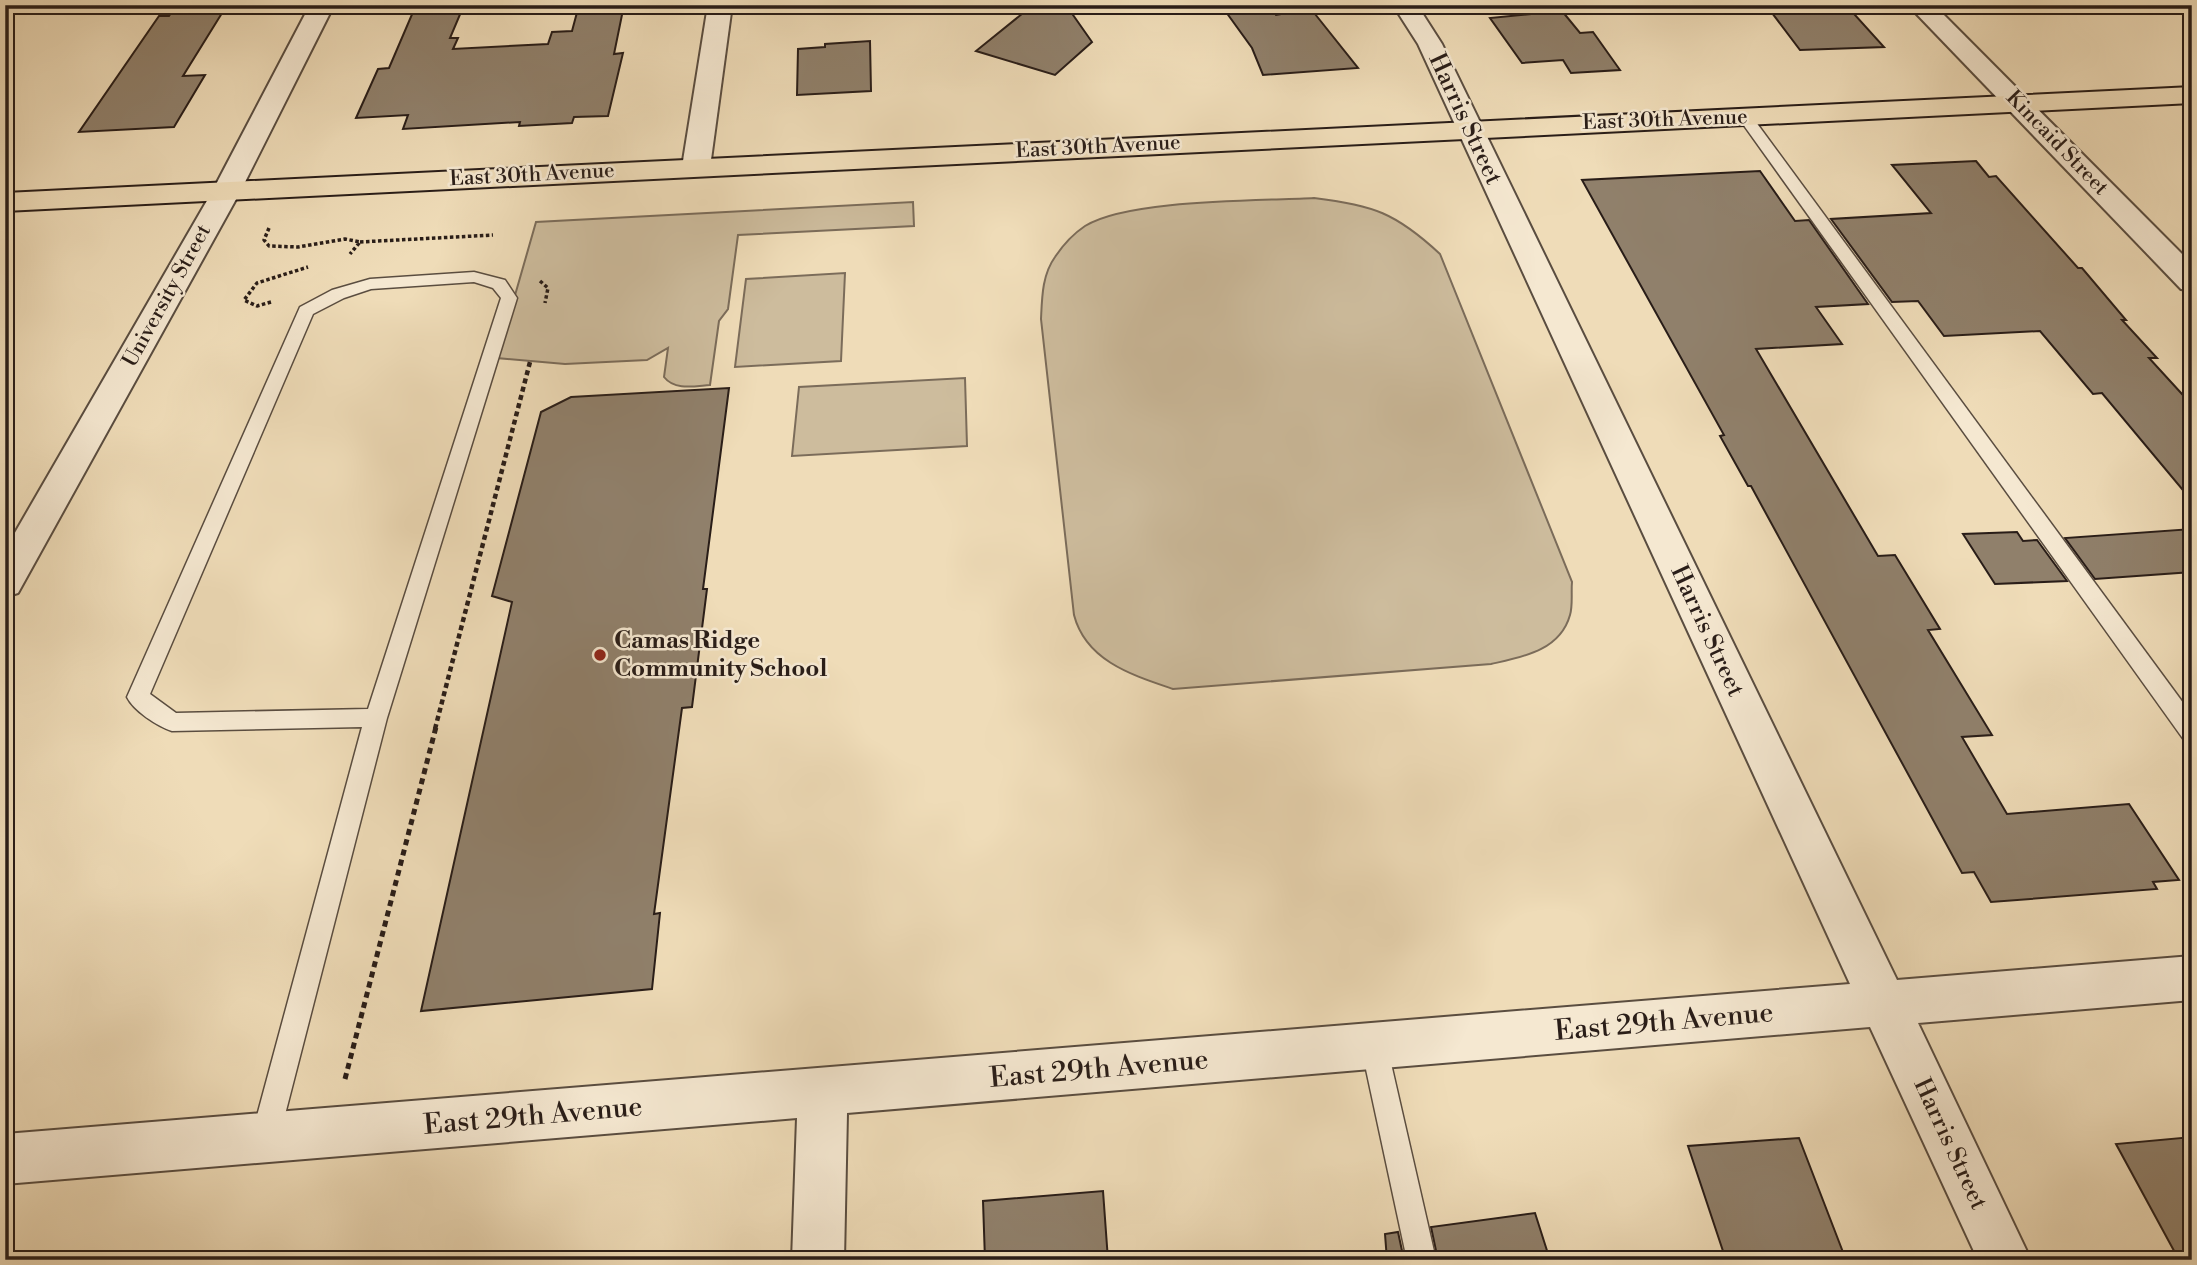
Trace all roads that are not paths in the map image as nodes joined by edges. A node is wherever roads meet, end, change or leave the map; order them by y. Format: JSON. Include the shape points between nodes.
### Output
{"nodes":[{"id":1,"x":322,"y":5,"type":"edge"},
{"id":2,"x":720,"y":5,"type":"edge"},
{"id":3,"x":897,"y":5,"type":"edge"},
{"id":4,"x":914,"y":5,"type":"edge"},
{"id":5,"x":1405,"y":5,"type":"edge"},
{"id":6,"x":1920,"y":5,"type":"edge"},
{"id":7,"x":2192,"y":95,"type":"edge"},
{"id":8,"x":2019,"y":104,"type":"junction"},
{"id":9,"x":1745,"y":117,"type":"junction"},
{"id":10,"x":1469,"y":129,"type":"junction"},
{"id":11,"x":696,"y":167,"type":"junction"},
{"id":12,"x":226,"y":192,"type":"junction"},
{"id":13,"x":5,"y":202,"type":"edge"},
{"id":14,"x":2192,"y":282,"type":"edge"},
{"id":15,"x":6,"y":580,"type":"edge"},
{"id":16,"x":376,"y":718,"type":"junction"},
{"id":17,"x":2192,"y":733,"type":"edge"},
{"id":18,"x":2192,"y":978,"type":"edge"},
{"id":19,"x":1884,"y":1004,"type":"junction"},
{"id":20,"x":1374,"y":1046,"type":"junction"},
{"id":21,"x":823,"y":1092,"type":"junction"},
{"id":22,"x":265,"y":1138,"type":"junction"},
{"id":23,"x":5,"y":1159,"type":"edge"},
{"id":24,"x":818,"y":1260,"type":"edge"},
{"id":25,"x":1422,"y":1260,"type":"edge"},
{"id":26,"x":2005,"y":1260,"type":"edge"}],
"edges":[{"from":1,"to":12,"type":"street","name":"University Street"},
{"from":2,"to":11,"type":"street"},
{"from":3,"to":4,"type":"street"},
{"from":5,"to":10,"type":"street","name":"Harris Street","via":[[1430,44]]},
{"from":6,"to":8,"type":"street","name":"Kincaid Street"},
{"from":7,"to":8,"type":"main road","name":"East 30th Avenue"},
{"from":8,"to":9,"type":"main road","name":"East 30th Avenue"},
{"from":8,"to":14,"type":"street","name":"Kincaid Street"},
{"from":9,"to":10,"type":"main road","name":"East 30th Avenue"},
{"from":9,"to":17,"type":"lane"},
{"from":10,"to":11,"type":"main road","name":"East 30th Avenue"},
{"from":10,"to":19,"type":"street","name":"Harris Street"},
{"from":11,"to":12,"type":"main road","name":"East 30th Avenue"},
{"from":12,"to":13,"type":"main road","name":"East 30th Avenue"},
{"from":12,"to":15,"type":"street","name":"University Street"},
{"from":16,"to":16,"type":"lane","via":[[509,298],[499,284],[474,276],[370,284],[306,311],[138,697],[172,722]]},
{"from":16,"to":22,"type":"lane"},
{"from":18,"to":19,"type":"street","name":"East 29th Avenue"},
{"from":19,"to":20,"type":"street","name":"East 29th Avenue"},
{"from":19,"to":26,"type":"street","name":"Harris Street"},
{"from":20,"to":21,"type":"street","name":"East 29th Avenue"},
{"from":20,"to":25,"type":"lane"},
{"from":21,"to":22,"type":"street","name":"East 29th Avenue"},
{"from":21,"to":24,"type":"street"},
{"from":22,"to":23,"type":"street","name":"East 29th Avenue"}]}
